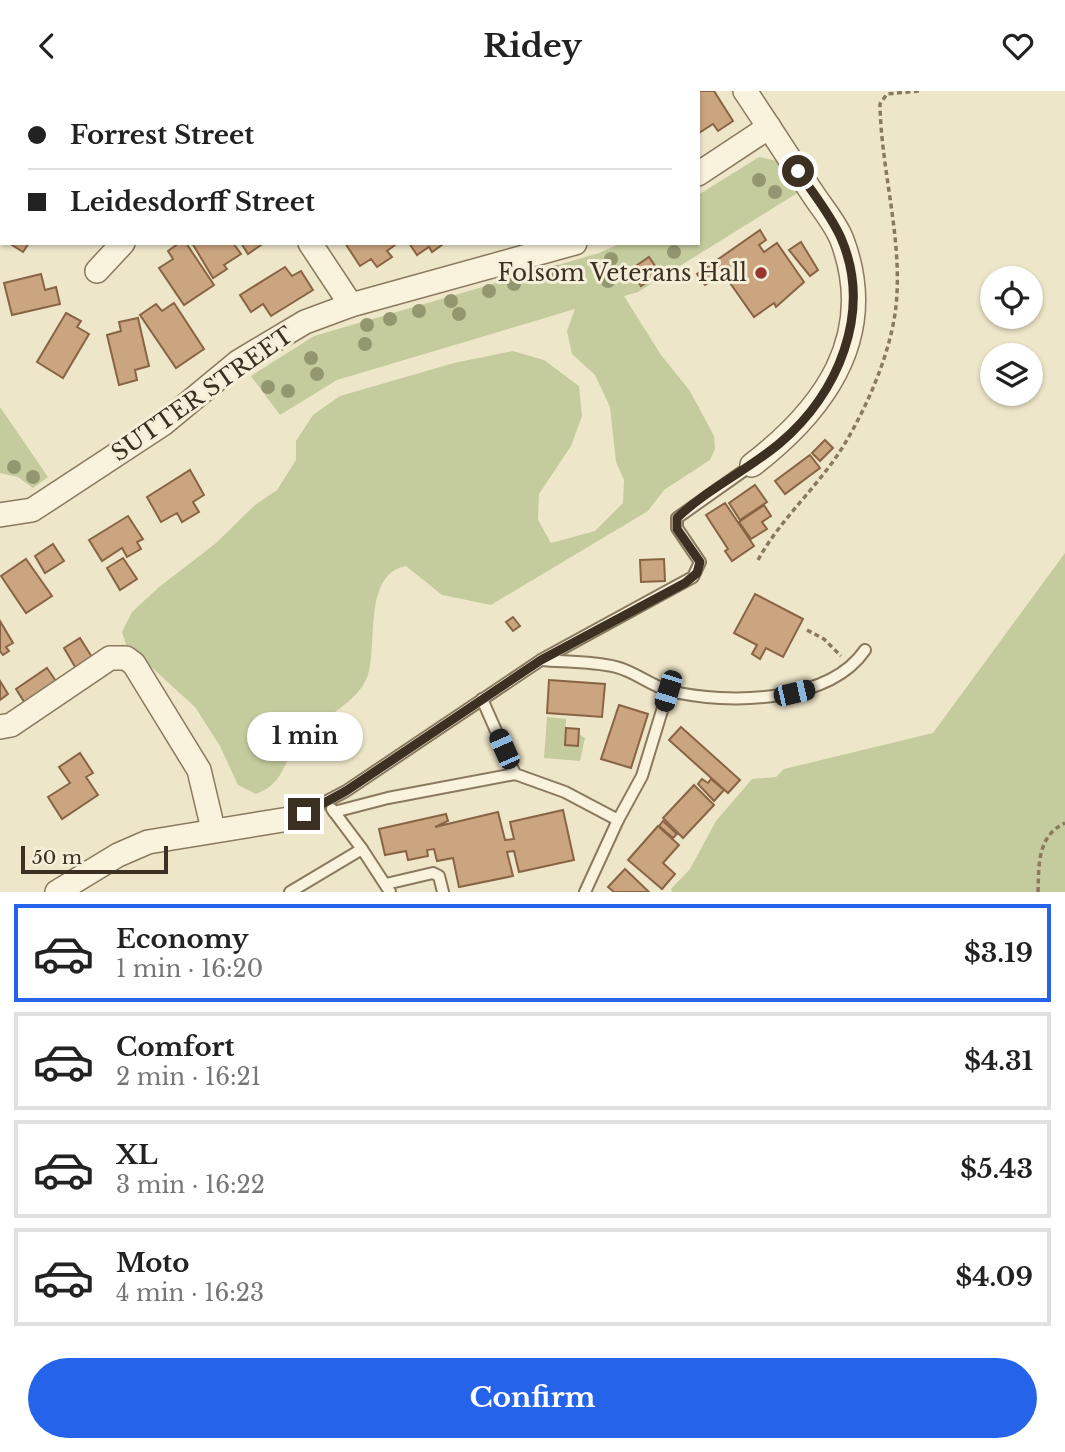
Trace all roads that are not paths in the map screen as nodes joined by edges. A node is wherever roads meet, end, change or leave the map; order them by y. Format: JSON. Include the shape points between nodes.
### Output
{"nodes":[{"id":1,"x":745,"y":91,"type":"edge"},
{"id":2,"x":769,"y":127,"type":"junction"},
{"id":3,"x":700,"y":173,"type":"edge"},
{"id":4,"x":121,"y":245,"type":"edge"},
{"id":5,"x":311,"y":245,"type":"edge"},
{"id":6,"x":568,"y":245,"type":"edge"},
{"id":7,"x":97,"y":271,"type":"dead end"},
{"id":8,"x":351,"y":306,"type":"junction"},
{"id":9,"x":752,"y":465,"type":"joint"},
{"id":10,"x":0,"y":515,"type":"edge"},
{"id":11,"x":866,"y":650,"type":"dead end"},
{"id":12,"x":541,"y":660,"type":"junction"},
{"id":13,"x":668,"y":691,"type":"junction"},
{"id":14,"x":482,"y":699,"type":"junction"},
{"id":15,"x":0,"y":727,"type":"edge"},
{"id":16,"x":515,"y":774,"type":"junction"},
{"id":17,"x":327,"y":802,"type":"junction"},
{"id":18,"x":334,"y":812,"type":"junction"},
{"id":19,"x":295,"y":818,"type":"joint"},
{"id":20,"x":618,"y":820,"type":"junction"},
{"id":21,"x":213,"y":829,"type":"junction"},
{"id":22,"x":362,"y":849,"type":"junction"},
{"id":23,"x":388,"y":888,"type":"edge"},
{"id":24,"x":588,"y":891,"type":"edge"},
{"id":25,"x":57,"y":892,"type":"edge"},
{"id":26,"x":290,"y":892,"type":"edge"},
{"id":27,"x":443,"y":892,"type":"edge"}],
"edges":[{"from":1,"to":2,"type":"street"},
{"from":2,"to":3,"type":"street"},
{"from":2,"to":9,"type":"street","via":[[841,237],[852,297],[844,356],[834,379],[800,425]]},
{"from":4,"to":7,"type":"street"},
{"from":5,"to":8,"type":"street"},
{"from":6,"to":8,"type":"street","name":"SUTTER STREET"},
{"from":8,"to":10,"type":"street","name":"SUTTER STREET","via":[[277,337],[212,382],[163,424],[32,510]]},
{"from":9,"to":12,"type":"lane","via":[[677,518],[677,529],[700,562],[693,577]]},
{"from":11,"to":13,"type":"lane","via":[[852,668],[829,682],[794,693],[727,696]]},
{"from":12,"to":13,"type":"lane","via":[[616,667]]},
{"from":12,"to":14,"type":"lane"},
{"from":13,"to":20,"type":"lane","via":[[642,776]]},
{"from":14,"to":16,"type":"lane"},
{"from":14,"to":17,"type":"lane"},
{"from":15,"to":21,"type":"street","via":[[11,725],[110,658],[120,657],[134,664],[199,770]]},
{"from":16,"to":18,"type":"lane","via":[[388,797]]},
{"from":16,"to":20,"type":"lane","via":[[565,792]]},
{"from":17,"to":18,"type":"lane"},
{"from":17,"to":19,"type":"lane"},
{"from":18,"to":22,"type":"lane"},
{"from":19,"to":21,"type":"street"},
{"from":20,"to":24,"type":"lane"},
{"from":21,"to":25,"type":"street","via":[[133,848]]},
{"from":22,"to":23,"type":"lane"},
{"from":22,"to":26,"type":"lane"},
{"from":23,"to":27,"type":"lane","via":[[433,873],[439,876]]}]}
